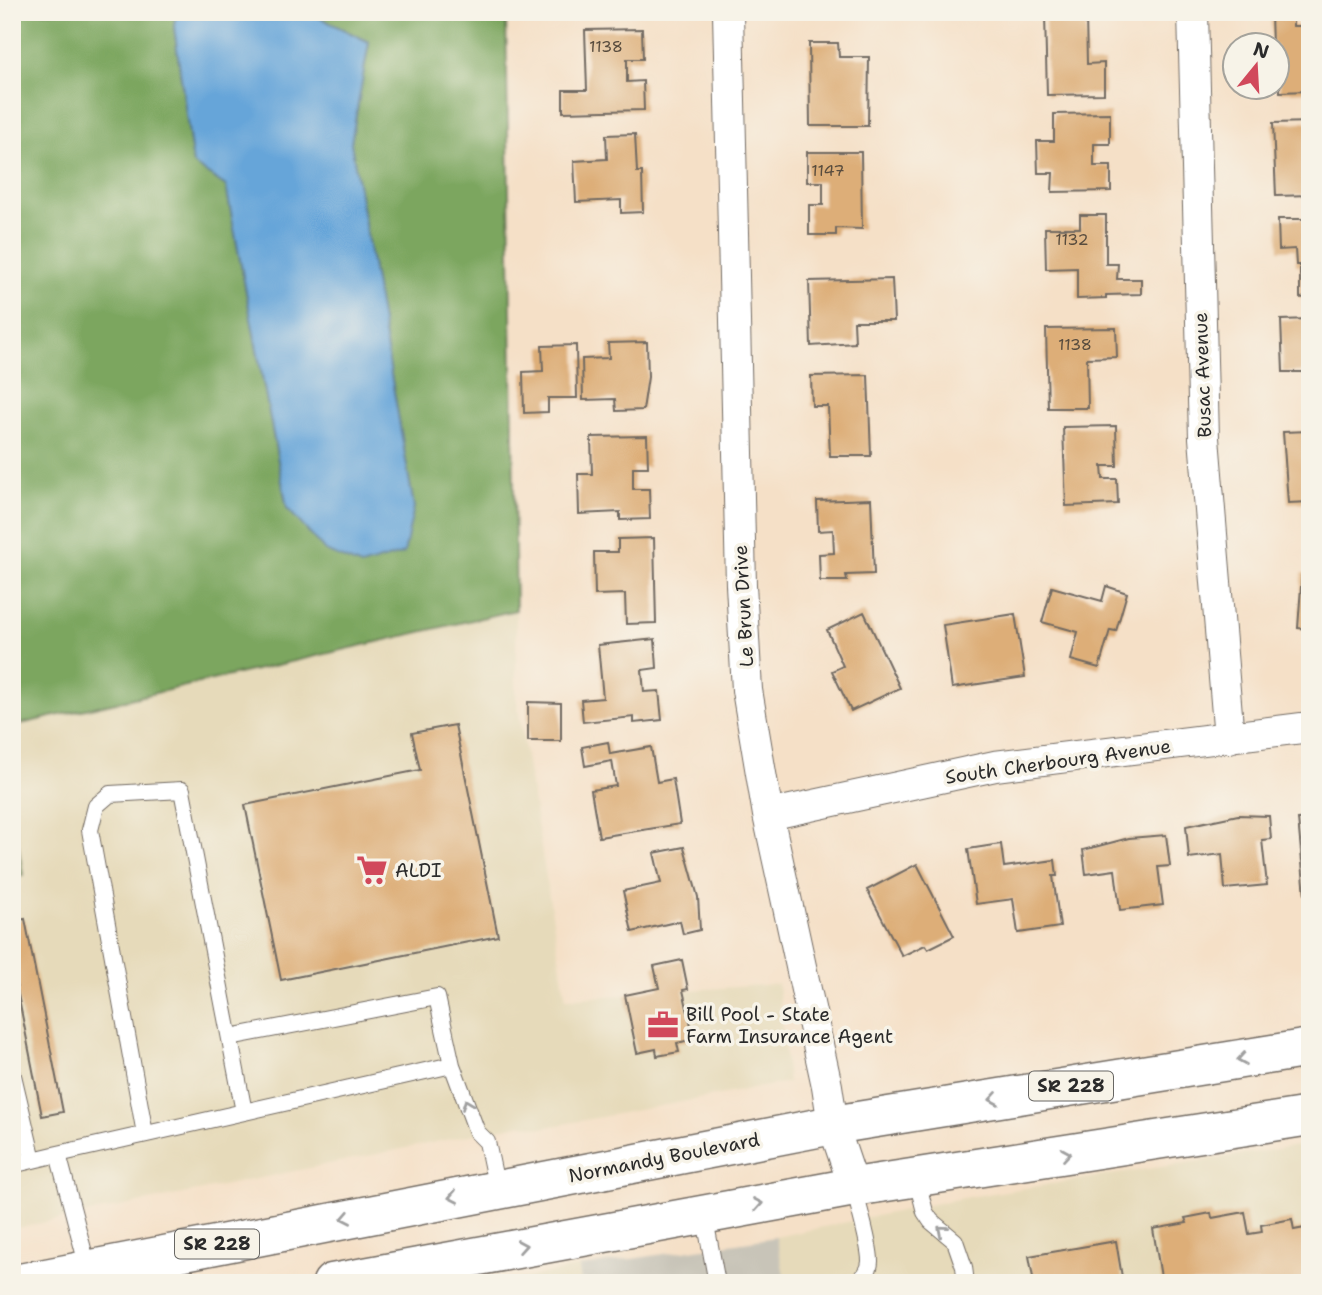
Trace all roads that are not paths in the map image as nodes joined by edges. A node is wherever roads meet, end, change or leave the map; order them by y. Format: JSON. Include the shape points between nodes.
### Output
{"nodes":[{"id":1,"x":728,"y":12,"type":"edge"},
{"id":2,"x":1192,"y":12,"type":"edge"},
{"id":3,"x":1310,"y":727,"type":"edge"},
{"id":4,"x":1229,"y":738,"type":"junction"},
{"id":5,"x":768,"y":815,"type":"junction"},
{"id":6,"x":230,"y":1037,"type":"junction"},
{"id":7,"x":1310,"y":1048,"type":"edge"},
{"id":8,"x":452,"y":1065,"type":"junction"},
{"id":9,"x":12,"y":1071,"type":"edge"},
{"id":10,"x":244,"y":1112,"type":"junction"},
{"id":11,"x":1310,"y":1116,"type":"edge"},
{"id":12,"x":833,"y":1125,"type":"junction"},
{"id":13,"x":145,"y":1134,"type":"junction"},
{"id":14,"x":58,"y":1154,"type":"junction"},
{"id":15,"x":33,"y":1160,"type":"junction"},
{"id":16,"x":12,"y":1165,"type":"edge"},
{"id":17,"x":916,"y":1177,"type":"junction"},
{"id":18,"x":854,"y":1187,"type":"junction"},
{"id":19,"x":497,"y":1189,"type":"junction"},
{"id":20,"x":704,"y":1214,"type":"junction"},
{"id":21,"x":90,"y":1276,"type":"edge"},
{"id":22,"x":20,"y":1283,"type":"edge"},
{"id":23,"x":332,"y":1283,"type":"edge"},
{"id":24,"x":718,"y":1283,"type":"edge"},
{"id":25,"x":854,"y":1283,"type":"edge"},
{"id":26,"x":966,"y":1283,"type":"edge"}],
"edges":[{"from":1,"to":5,"type":"street","name":"Le Brun Drive","via":[[741,585],[747,690]]},
{"from":2,"to":4,"type":"street","name":"Busac Avenue","via":[[1203,438]]},
{"from":3,"to":4,"type":"street","name":"South Cherbourg Avenue"},
{"from":4,"to":5,"type":"street","name":"South Cherbourg Avenue","via":[[995,766]]},
{"from":5,"to":12,"type":"street","name":"Le Brun Drive"},
{"from":6,"to":8,"type":"lane","via":[[437,997]]},
{"from":6,"to":10,"type":"lane"},
{"from":6,"to":13,"type":"lane","via":[[182,790],[110,794],[96,806],[90,830]]},
{"from":7,"to":12,"type":"main road","name":"Normandy Boulevard","number":"SR 228","one_way":true},
{"from":8,"to":10,"type":"lane"},
{"from":19,"to":8,"type":"lane","one_way":true,"via":[[487,1142],[478,1132]]},
{"from":9,"to":15,"type":"lane"},
{"from":10,"to":13,"type":"lane"},
{"from":17,"to":11,"type":"main road","one_way":true},
{"from":12,"to":18,"type":"street","name":"Le Brun Drive"},
{"from":12,"to":19,"type":"main road","name":"Normandy Boulevard","number":"SR 228"},
{"from":13,"to":14,"type":"lane"},
{"from":14,"to":15,"type":"lane"},
{"from":14,"to":21,"type":"lane"},
{"from":15,"to":16,"type":"lane"},
{"from":17,"to":18,"type":"main road"},
{"from":26,"to":17,"type":"lane","one_way":true,"via":[[955,1241],[925,1212]]},
{"from":20,"to":18,"type":"main road","one_way":true},
{"from":18,"to":25,"type":"lane","via":[[870,1263],[865,1275]]},
{"from":19,"to":21,"type":"main road","name":"Normandy Boulevard","number":"SR 228","one_way":true},
{"from":23,"to":20,"type":"main road","one_way":true,"via":[[464,1264]]},
{"from":20,"to":24,"type":"lane"},
{"from":21,"to":22,"type":"main road","name":"Normandy Boulevard","number":"SR 228"}]}
